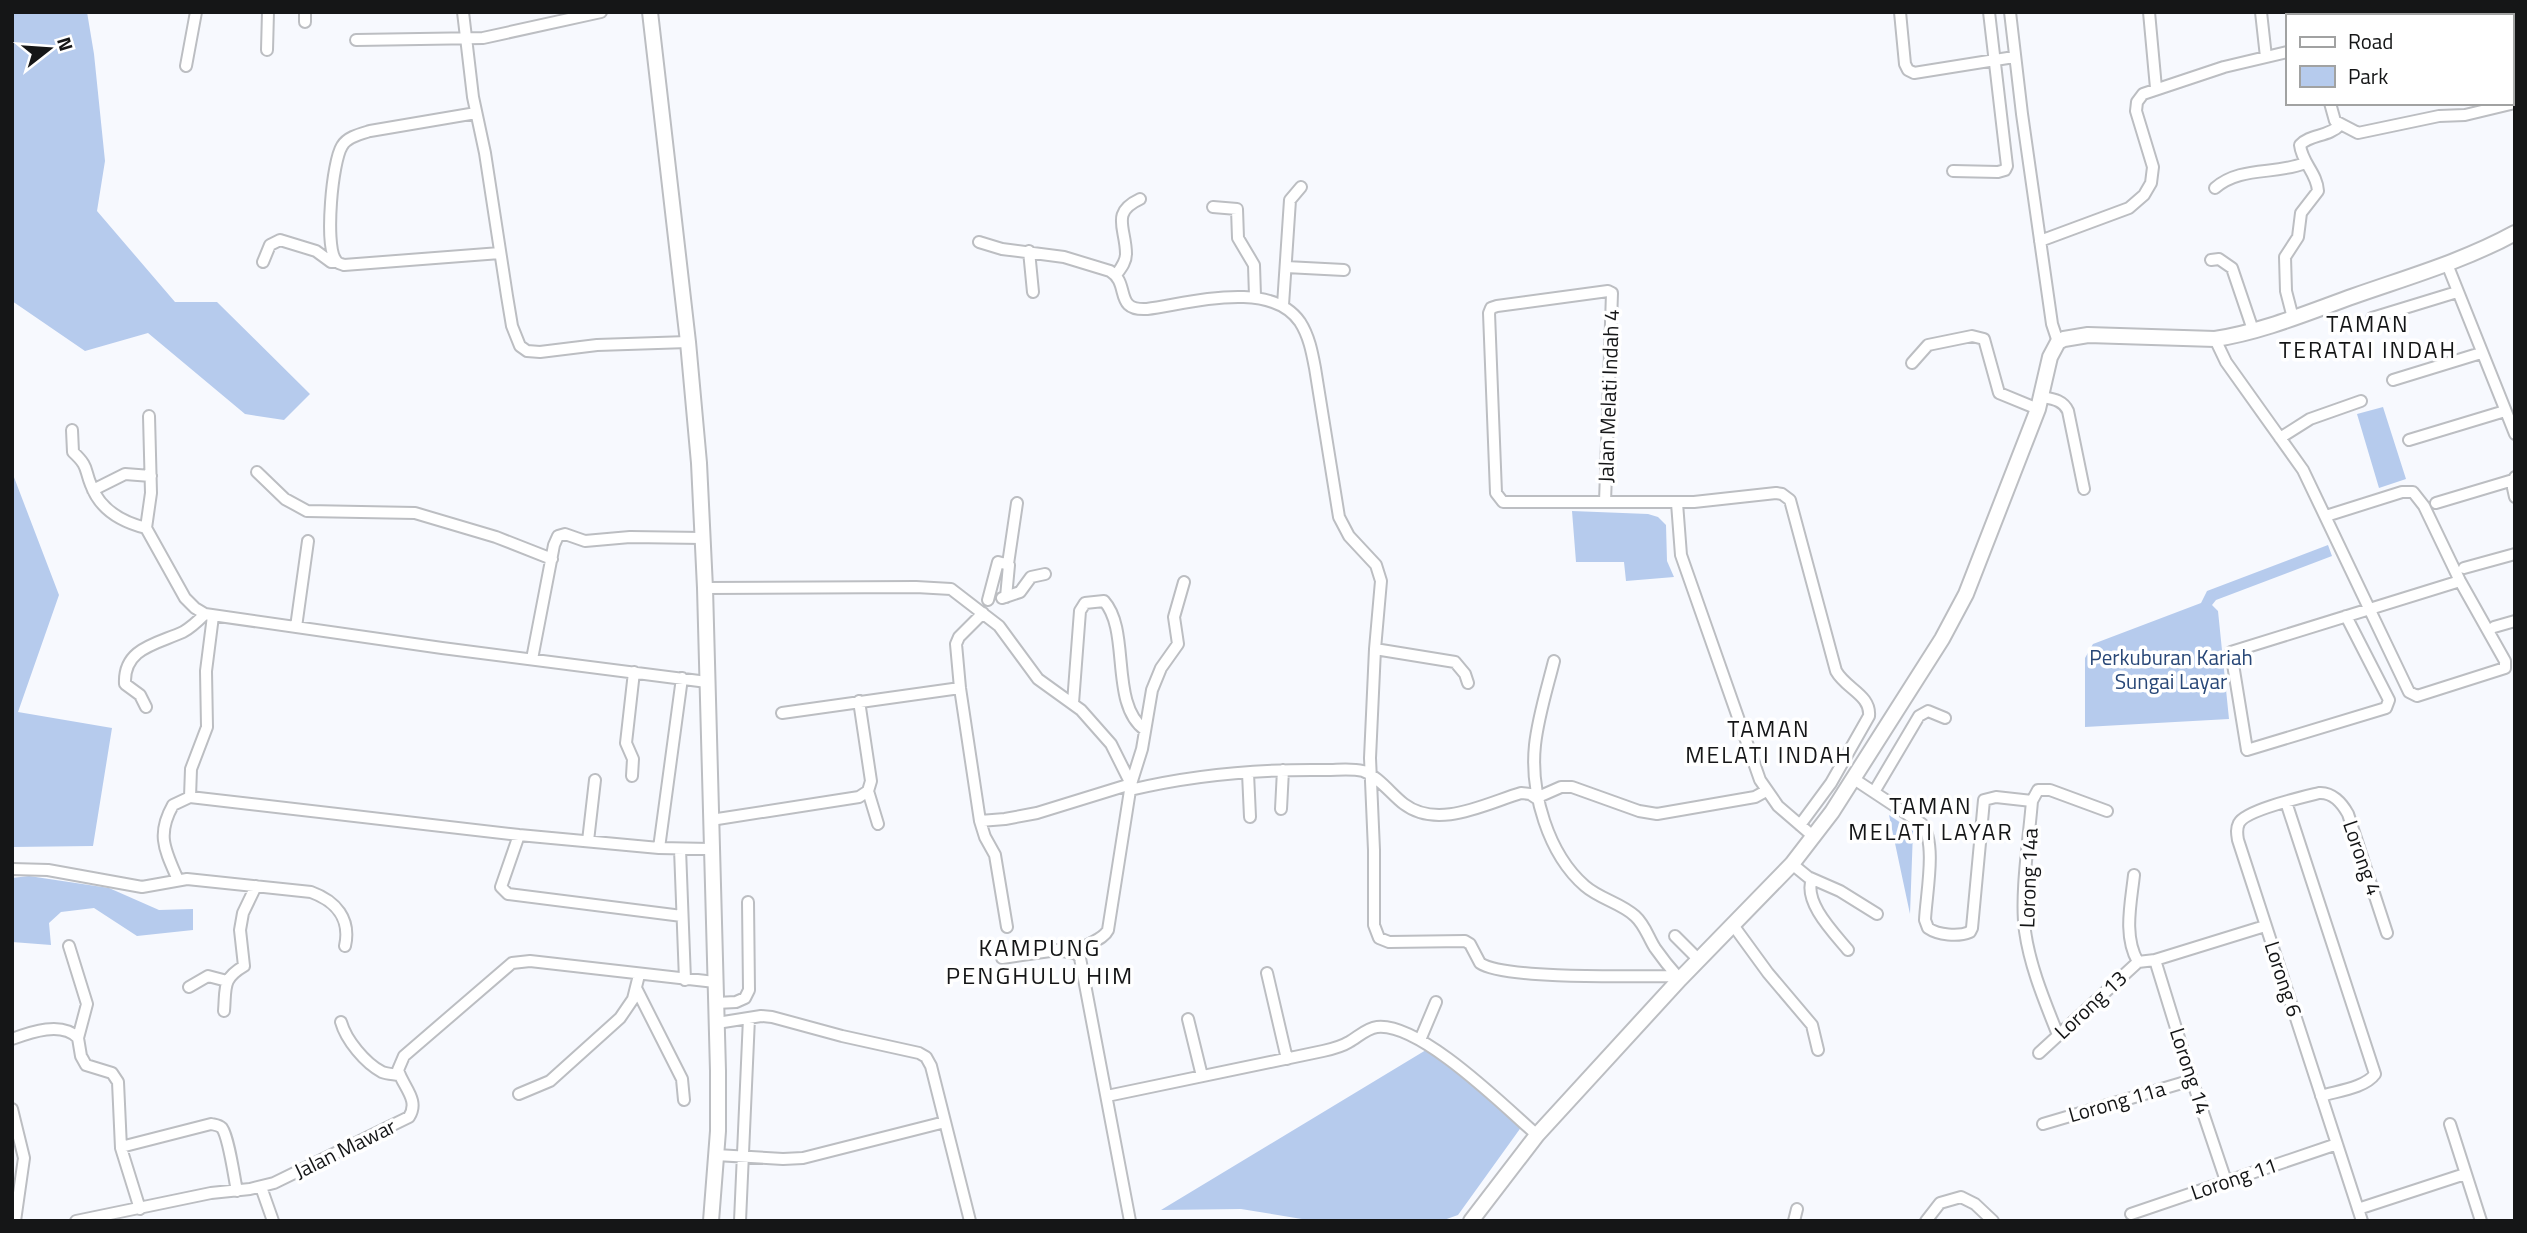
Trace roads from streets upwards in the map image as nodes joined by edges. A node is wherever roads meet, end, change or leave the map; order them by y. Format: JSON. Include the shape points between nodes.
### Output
{"nodes":[{"id":1,"x":196,"y":12,"type":"edge"},
{"id":2,"x":268,"y":12,"type":"edge"},
{"id":3,"x":463,"y":12,"type":"edge"},
{"id":4,"x":601,"y":12,"type":"edge"},
{"id":5,"x":650,"y":12,"type":"edge"},
{"id":6,"x":1900,"y":12,"type":"edge"},
{"id":7,"x":1989,"y":12,"type":"edge"},
{"id":8,"x":2010,"y":12,"type":"edge"},
{"id":9,"x":2149,"y":12,"type":"edge"},
{"id":10,"x":2262,"y":12,"type":"edge"},
{"id":11,"x":467,"y":39,"type":"junction"},
{"id":12,"x":356,"y":40,"type":"dead end"},
{"id":13,"x":267,"y":51,"type":"dead end"},
{"id":14,"x":2286,"y":52,"type":"edge"},
{"id":15,"x":2014,"y":57,"type":"junction"},
{"id":16,"x":2266,"y":57,"type":"junction"},
{"id":17,"x":1994,"y":61,"type":"junction"},
{"id":18,"x":186,"y":66,"type":"dead end"},
{"id":19,"x":2156,"y":88,"type":"junction"},
{"id":20,"x":2331,"y":105,"type":"edge"},
{"id":21,"x":2497,"y":105,"type":"edge"},
{"id":22,"x":477,"y":113,"type":"junction"},
{"id":23,"x":2022,"y":114,"type":"junction"},
{"id":24,"x":2001,"y":117,"type":"junction"},
{"id":25,"x":2340,"y":125,"type":"junction"},
{"id":26,"x":2025,"y":139,"type":"junction"},
{"id":27,"x":2004,"y":143,"type":"junction"},
{"id":28,"x":2305,"y":163,"type":"junction"},
{"id":29,"x":1952,"y":171,"type":"dead end"},
{"id":30,"x":1301,"y":187,"type":"dead end"},
{"id":31,"x":2215,"y":188,"type":"dead end"},
{"id":32,"x":1140,"y":199,"type":"dead end"},
{"id":33,"x":1213,"y":207,"type":"dead end"},
{"id":34,"x":2515,"y":233,"type":"edge"},
{"id":35,"x":2040,"y":241,"type":"junction"},
{"id":36,"x":979,"y":242,"type":"dead end"},
{"id":37,"x":1028,"y":251,"type":"junction"},
{"id":38,"x":500,"y":253,"type":"junction"},
{"id":39,"x":2211,"y":260,"type":"dead end"},
{"id":40,"x":337,"y":261,"type":"junction"},
{"id":41,"x":263,"y":262,"type":"dead end"},
{"id":42,"x":2447,"y":264,"type":"junction"},
{"id":43,"x":1286,"y":267,"type":"junction"},
{"id":44,"x":1345,"y":270,"type":"dead end"},
{"id":45,"x":1116,"y":275,"type":"junction"},
{"id":46,"x":1033,"y":292,"type":"dead end"},
{"id":47,"x":2457,"y":292,"type":"junction"},
{"id":48,"x":1255,"y":296,"type":"junction"},
{"id":49,"x":1283,"y":306,"type":"junction"},
{"id":50,"x":2293,"y":318,"type":"junction"},
{"id":51,"x":2372,"y":318,"type":"dead end"},
{"id":52,"x":2253,"y":330,"type":"junction"},
{"id":53,"x":2215,"y":339,"type":"junction"},
{"id":54,"x":688,"y":342,"type":"junction"},
{"id":55,"x":2058,"y":342,"type":"junction"},
{"id":56,"x":2481,"y":353,"type":"junction"},
{"id":57,"x":1912,"y":363,"type":"dead end"},
{"id":58,"x":2393,"y":380,"type":"dead end"},
{"id":59,"x":2361,"y":401,"type":"dead end"},
{"id":60,"x":2040,"y":403,"type":"junction"},
{"id":61,"x":2505,"y":411,"type":"junction"},
{"id":62,"x":149,"y":416,"type":"dead end"},
{"id":63,"x":72,"y":430,"type":"dead end"},
{"id":64,"x":2515,"y":434,"type":"edge"},
{"id":65,"x":2280,"y":438,"type":"junction"},
{"id":66,"x":2409,"y":440,"type":"dead end"},
{"id":67,"x":257,"y":472,"type":"dead end"},
{"id":68,"x":151,"y":476,"type":"junction"},
{"id":69,"x":2514,"y":479,"type":"edge"},
{"id":70,"x":2084,"y":489,"type":"dead end"},
{"id":71,"x":93,"y":490,"type":"junction"},
{"id":72,"x":2515,"y":497,"type":"edge"},
{"id":73,"x":1605,"y":502,"type":"junction"},
{"id":74,"x":1017,"y":503,"type":"dead end"},
{"id":75,"x":1677,"y":503,"type":"junction"},
{"id":76,"x":2437,"y":503,"type":"dead end"},
{"id":77,"x":2326,"y":516,"type":"junction"},
{"id":78,"x":146,"y":528,"type":"junction"},
{"id":79,"x":703,"y":538,"type":"junction"},
{"id":80,"x":308,"y":541,"type":"dead end"},
{"id":81,"x":552,"y":553,"type":"junction"},
{"id":82,"x":2515,"y":554,"type":"edge"},
{"id":83,"x":1008,"y":564,"type":"junction"},
{"id":84,"x":2464,"y":568,"type":"dead end"},
{"id":85,"x":1045,"y":574,"type":"dead end"},
{"id":86,"x":2460,"y":581,"type":"junction"},
{"id":87,"x":1184,"y":582,"type":"dead end"},
{"id":88,"x":705,"y":588,"type":"junction"},
{"id":89,"x":1006,"y":597,"type":"junction"},
{"id":90,"x":988,"y":600,"type":"junction"},
{"id":91,"x":972,"y":604,"type":"junction"},
{"id":92,"x":2368,"y":609,"type":"junction"},
{"id":93,"x":983,"y":613,"type":"junction"},
{"id":94,"x":209,"y":615,"type":"junction"},
{"id":95,"x":2346,"y":616,"type":"junction"},
{"id":96,"x":2515,"y":621,"type":"edge"},
{"id":97,"x":296,"y":627,"type":"junction"},
{"id":98,"x":2494,"y":627,"type":"dead end"},
{"id":99,"x":1375,"y":649,"type":"junction"},
{"id":100,"x":532,"y":659,"type":"junction"},
{"id":101,"x":1554,"y":661,"type":"dead end"},
{"id":102,"x":634,"y":672,"type":"junction"},
{"id":103,"x":682,"y":678,"type":"junction"},
{"id":104,"x":708,"y":681,"type":"junction"},
{"id":105,"x":1468,"y":683,"type":"dead end"},
{"id":106,"x":960,"y":688,"type":"junction"},
{"id":107,"x":859,"y":701,"type":"junction"},
{"id":108,"x":1073,"y":703,"type":"junction"},
{"id":109,"x":146,"y":707,"type":"dead end"},
{"id":110,"x":782,"y":713,"type":"dead end"},
{"id":111,"x":1945,"y":718,"type":"dead end"},
{"id":112,"x":1145,"y":730,"type":"junction"},
{"id":113,"x":1283,"y":770,"type":"junction"},
{"id":114,"x":1248,"y":773,"type":"junction"},
{"id":115,"x":1370,"y":775,"type":"junction"},
{"id":116,"x":632,"y":776,"type":"dead end"},
{"id":117,"x":1854,"y":779,"type":"junction"},
{"id":118,"x":595,"y":780,"type":"dead end"},
{"id":119,"x":1130,"y":787,"type":"junction"},
{"id":120,"x":868,"y":791,"type":"junction"},
{"id":121,"x":1766,"y":791,"type":"junction"},
{"id":122,"x":1874,"y":792,"type":"junction"},
{"id":123,"x":2323,"y":792,"type":"joint"},
{"id":124,"x":190,"y":797,"type":"junction"},
{"id":125,"x":1536,"y":799,"type":"junction"},
{"id":126,"x":2032,"y":801,"type":"junction"},
{"id":127,"x":2286,"y":802,"type":"junction"},
{"id":128,"x":1281,"y":809,"type":"dead end"},
{"id":129,"x":2107,"y":811,"type":"dead end"},
{"id":130,"x":1250,"y":817,"type":"dead end"},
{"id":131,"x":711,"y":820,"type":"junction"},
{"id":132,"x":980,"y":821,"type":"junction"},
{"id":133,"x":878,"y":824,"type":"dead end"},
{"id":134,"x":1800,"y":825,"type":"junction"},
{"id":135,"x":519,"y":835,"type":"junction"},
{"id":136,"x":1814,"y":837,"type":"junction"},
{"id":137,"x":588,"y":841,"type":"junction"},
{"id":138,"x":659,"y":848,"type":"junction"},
{"id":139,"x":680,"y":849,"type":"junction"},
{"id":140,"x":711,"y":849,"type":"junction"},
{"id":141,"x":1792,"y":864,"type":"junction"},
{"id":142,"x":12,"y":869,"type":"edge"},
{"id":143,"x":2134,"y":875,"type":"dead end"},
{"id":144,"x":1812,"y":879,"type":"junction"},
{"id":145,"x":178,"y":880,"type":"junction"},
{"id":146,"x":256,"y":886,"type":"junction"},
{"id":147,"x":748,"y":902,"type":"dead end"},
{"id":148,"x":1877,"y":914,"type":"dead end"},
{"id":149,"x":682,"y":916,"type":"junction"},
{"id":150,"x":1733,"y":925,"type":"junction"},
{"id":151,"x":2265,"y":926,"type":"junction"},
{"id":152,"x":1007,"y":927,"type":"dead end"},
{"id":153,"x":2387,"y":933,"type":"dead end"},
{"id":154,"x":1675,"y":936,"type":"dead end"},
{"id":155,"x":69,"y":946,"type":"dead end"},
{"id":156,"x":345,"y":946,"type":"dead end"},
{"id":157,"x":1848,"y":950,"type":"dead end"},
{"id":158,"x":1077,"y":954,"type":"junction"},
{"id":159,"x":1002,"y":958,"type":"dead end"},
{"id":160,"x":1699,"y":960,"type":"junction"},
{"id":161,"x":2155,"y":960,"type":"junction"},
{"id":162,"x":2138,"y":962,"type":"junction"},
{"id":163,"x":1267,"y":973,"type":"dead end"},
{"id":164,"x":639,"y":975,"type":"junction"},
{"id":165,"x":1678,"y":977,"type":"junction"},
{"id":166,"x":685,"y":979,"type":"junction"},
{"id":167,"x":226,"y":981,"type":"junction"},
{"id":168,"x":715,"y":982,"type":"junction"},
{"id":169,"x":189,"y":987,"type":"dead end"},
{"id":170,"x":636,"y":988,"type":"junction"},
{"id":171,"x":1436,"y":1002,"type":"dead end"},
{"id":172,"x":716,"y":1003,"type":"junction"},
{"id":173,"x":224,"y":1011,"type":"dead end"},
{"id":174,"x":749,"y":1018,"type":"junction"},
{"id":175,"x":1188,"y":1019,"type":"dead end"},
{"id":176,"x":341,"y":1022,"type":"dead end"},
{"id":177,"x":716,"y":1023,"type":"junction"},
{"id":178,"x":2057,"y":1035,"type":"junction"},
{"id":179,"x":78,"y":1038,"type":"junction"},
{"id":180,"x":12,"y":1039,"type":"edge"},
{"id":181,"x":1420,"y":1040,"type":"junction"},
{"id":182,"x":1818,"y":1050,"type":"dead end"},
{"id":183,"x":2039,"y":1053,"type":"dead end"},
{"id":184,"x":1287,"y":1059,"type":"junction"},
{"id":185,"x":400,"y":1074,"type":"junction"},
{"id":186,"x":1202,"y":1076,"type":"junction"},
{"id":187,"x":2192,"y":1080,"type":"junction"},
{"id":188,"x":519,"y":1094,"type":"dead end"},
{"id":189,"x":1107,"y":1096,"type":"junction"},
{"id":190,"x":2321,"y":1096,"type":"junction"},
{"id":191,"x":684,"y":1100,"type":"dead end"},
{"id":192,"x":12,"y":1109,"type":"edge"},
{"id":193,"x":945,"y":1122,"type":"junction"},
{"id":194,"x":2043,"y":1124,"type":"dead end"},
{"id":195,"x":2450,"y":1124,"type":"dead end"},
{"id":196,"x":1537,"y":1135,"type":"junction"},
{"id":197,"x":2337,"y":1144,"type":"junction"},
{"id":198,"x":18,"y":1147,"type":"edge"},
{"id":199,"x":121,"y":1147,"type":"junction"},
{"id":200,"x":716,"y":1155,"type":"junction"},
{"id":201,"x":743,"y":1156,"type":"junction"},
{"id":202,"x":2465,"y":1174,"type":"junction"},
{"id":203,"x":2226,"y":1181,"type":"junction"},
{"id":204,"x":261,"y":1187,"type":"junction"},
{"id":205,"x":237,"y":1191,"type":"junction"},
{"id":206,"x":140,"y":1209,"type":"junction"},
{"id":207,"x":2358,"y":1209,"type":"junction"},
{"id":208,"x":2131,"y":1214,"type":"dead end"},
{"id":209,"x":15,"y":1221,"type":"edge"},
{"id":210,"x":76,"y":1221,"type":"edge"},
{"id":211,"x":273,"y":1221,"type":"edge"},
{"id":212,"x":711,"y":1221,"type":"edge"},
{"id":213,"x":740,"y":1221,"type":"edge"},
{"id":214,"x":971,"y":1221,"type":"edge"},
{"id":215,"x":1130,"y":1221,"type":"edge"},
{"id":216,"x":1471,"y":1221,"type":"edge"},
{"id":217,"x":1926,"y":1221,"type":"edge"},
{"id":218,"x":1993,"y":1221,"type":"edge"},
{"id":219,"x":2362,"y":1221,"type":"edge"},
{"id":220,"x":2481,"y":1221,"type":"edge"}],
"edges":[{"from":1,"to":18,"type":"street"},
{"from":2,"to":13,"type":"street"},
{"from":3,"to":11,"type":"street"},
{"from":4,"to":11,"type":"street"},
{"from":5,"to":54,"type":"street"},
{"from":6,"to":17,"type":"street","via":[[1905,64],[1914,74]]},
{"from":7,"to":17,"type":"street"},
{"from":8,"to":15,"type":"street"},
{"from":9,"to":19,"type":"street"},
{"from":10,"to":16,"type":"street"},
{"from":11,"to":12,"type":"street"},
{"from":11,"to":22,"type":"street"},
{"from":14,"to":16,"type":"street"},
{"from":15,"to":17,"type":"street"},
{"from":15,"to":23,"type":"street"},
{"from":16,"to":19,"type":"street"},
{"from":17,"to":24,"type":"street"},
{"from":19,"to":35,"type":"street","via":[[2143,94],[2137,106],[2153,167],[2144,195],[2129,208]]},
{"from":20,"to":25,"type":"street"},
{"from":21,"to":25,"type":"street","via":[[2362,133]]},
{"from":22,"to":38,"type":"street"},
{"from":22,"to":40,"type":"street","via":[[370,131],[342,144],[332,184],[331,240]]},
{"from":23,"to":24,"type":"street"},
{"from":23,"to":26,"type":"street"},
{"from":24,"to":27,"type":"street"},
{"from":25,"to":28,"type":"street","via":[[2333,132],[2301,142]]},
{"from":26,"to":27,"type":"street"},
{"from":26,"to":35,"type":"street"},
{"from":27,"to":29,"type":"street","via":[[2005,170]]},
{"from":28,"to":31,"type":"street","via":[[2236,175]]},
{"from":28,"to":50,"type":"street","via":[[2314,173],[2318,191],[2301,214],[2298,237],[2285,257]]},
{"from":30,"to":43,"type":"street","via":[[1290,200]]},
{"from":32,"to":45,"type":"street","via":[[1129,204],[1121,218],[1126,254]]},
{"from":33,"to":48,"type":"street","via":[[1237,209],[1238,238],[1254,265]]},
{"from":34,"to":42,"type":"street"},
{"from":35,"to":55,"type":"street"},
{"from":36,"to":37,"type":"street"},
{"from":37,"to":45,"type":"street","via":[[1064,257]]},
{"from":37,"to":46,"type":"street"},
{"from":38,"to":40,"type":"street","via":[[344,265]]},
{"from":38,"to":54,"type":"street","via":[[512,326],[527,351]]},
{"from":39,"to":52,"type":"street","via":[[2232,268]]},
{"from":40,"to":41,"type":"street","via":[[276,240]]},
{"from":42,"to":47,"type":"street"},
{"from":42,"to":50,"type":"street"},
{"from":43,"to":44,"type":"street"},
{"from":43,"to":49,"type":"street"},
{"from":45,"to":48,"type":"street","via":[[1126,303],[1138,309]]},
{"from":47,"to":51,"type":"street"},
{"from":47,"to":56,"type":"street"},
{"from":48,"to":49,"type":"street"},
{"from":49,"to":99,"type":"street","via":[[1300,323],[1311,348],[1339,517],[1380,572]]},
{"from":50,"to":52,"type":"street"},
{"from":52,"to":53,"type":"street"},
{"from":53,"to":55,"type":"street","via":[[2088,335]]},
{"from":53,"to":65,"type":"street"},
{"from":54,"to":79,"type":"street"},
{"from":55,"to":60,"type":"street"},
{"from":56,"to":58,"type":"street"},
{"from":56,"to":61,"type":"street"},
{"from":57,"to":60,"type":"street","via":[[1928,345],[1972,336],[1984,339],[1999,393]]},
{"from":59,"to":65,"type":"street","via":[[2319,415]]},
{"from":60,"to":70,"type":"street","via":[[2058,400],[2065,405]]},
{"from":60,"to":117,"type":"street","via":[[1954,619]]},
{"from":61,"to":64,"type":"street"},
{"from":61,"to":66,"type":"street"},
{"from":62,"to":68,"type":"street"},
{"from":63,"to":71,"type":"street","via":[[74,452],[85,464]]},
{"from":65,"to":77,"type":"street","via":[[2303,470]]},
{"from":67,"to":81,"type":"street","via":[[285,499],[307,511],[415,513]]},
{"from":68,"to":71,"type":"street","via":[[125,474]]},
{"from":68,"to":78,"type":"street"},
{"from":69,"to":72,"type":"street"},
{"from":69,"to":76,"type":"street"},
{"from":71,"to":78,"type":"street","via":[[118,518]]},
{"from":73,"to":73,"type":"street","name":"Jalan Melati Indah 4","via":[[1500,500],[1496,493],[1491,308],[1612,293]]},
{"from":73,"to":75,"type":"street"},
{"from":74,"to":83,"type":"street"},
{"from":75,"to":121,"type":"street","via":[[1683,562]]},
{"from":75,"to":134,"type":"street","via":[[1782,494],[1792,505],[1836,671],[1867,702],[1869,716],[1827,790]]},
{"from":77,"to":86,"type":"street","via":[[2413,492]]},
{"from":77,"to":92,"type":"street"},
{"from":78,"to":94,"type":"street","via":[[185,598]]},
{"from":79,"to":81,"type":"street","via":[[585,541],[565,534],[556,538]]},
{"from":79,"to":88,"type":"street"},
{"from":80,"to":97,"type":"street"},
{"from":81,"to":100,"type":"street"},
{"from":82,"to":84,"type":"street"},
{"from":83,"to":89,"type":"street"},
{"from":83,"to":90,"type":"street","via":[[997,563]]},
{"from":85,"to":89,"type":"street","via":[[1031,577],[1020,592]]},
{"from":86,"to":92,"type":"street"},
{"from":86,"to":92,"type":"street","via":[[2505,661],[2502,670],[2412,695]]},
{"from":87,"to":112,"type":"street","via":[[1174,622],[1178,644],[1154,683]]},
{"from":88,"to":91,"type":"street","via":[[939,587]]},
{"from":88,"to":104,"type":"street"},
{"from":89,"to":90,"type":"street"},
{"from":90,"to":91,"type":"street"},
{"from":91,"to":93,"type":"street"},
{"from":92,"to":95,"type":"street"},
{"from":93,"to":106,"type":"street","via":[[959,637]]},
{"from":93,"to":108,"type":"street","via":[[1009,636],[1041,681]]},
{"from":94,"to":97,"type":"street"},
{"from":94,"to":109,"type":"street","via":[[141,650],[128,664],[125,684]]},
{"from":94,"to":124,"type":"street","via":[[207,727],[191,769]]},
{"from":95,"to":95,"type":"street","via":[[2231,652],[2247,750],[2386,708],[2389,700]]},
{"from":96,"to":98,"type":"street"},
{"from":97,"to":100,"type":"street"},
{"from":99,"to":105,"type":"street","via":[[1455,662]]},
{"from":99,"to":115,"type":"street"},
{"from":100,"to":102,"type":"street"},
{"from":101,"to":125,"type":"street","via":[[1535,745]]},
{"from":102,"to":103,"type":"street"},
{"from":102,"to":116,"type":"street","via":[[626,743],[633,759]]},
{"from":103,"to":104,"type":"street"},
{"from":103,"to":138,"type":"street"},
{"from":104,"to":131,"type":"street"},
{"from":106,"to":107,"type":"street"},
{"from":106,"to":132,"type":"street"},
{"from":107,"to":110,"type":"street"},
{"from":107,"to":120,"type":"street","via":[[871,781]]},
{"from":108,"to":112,"type":"street","via":[[1080,611],[1085,603],[1104,601],[1116,628],[1126,696]]},
{"from":108,"to":119,"type":"street","via":[[1111,744]]},
{"from":111,"to":122,"type":"street","via":[[1928,711],[1919,716]]},
{"from":112,"to":119,"type":"street"},
{"from":113,"to":114,"type":"street"},
{"from":113,"to":115,"type":"street","via":[[1354,770]]},
{"from":113,"to":128,"type":"street"},
{"from":114,"to":119,"type":"street"},
{"from":114,"to":130,"type":"street"},
{"from":115,"to":125,"type":"street","via":[[1420,813],[1457,813],[1521,793]]},
{"from":115,"to":165,"type":"street","via":[[1374,925],[1379,938],[1389,942],[1465,941],[1480,963],[1495,969]]},
{"from":117,"to":122,"type":"street"},
{"from":117,"to":136,"type":"street"},
{"from":118,"to":137,"type":"street"},
{"from":119,"to":132,"type":"street","via":[[1037,813]]},
{"from":119,"to":158,"type":"street","via":[[1108,930]]},
{"from":120,"to":131,"type":"street","via":[[859,797]]},
{"from":120,"to":133,"type":"street"},
{"from":121,"to":125,"type":"street","via":[[1755,797],[1657,814],[1573,787],[1561,787]]},
{"from":121,"to":134,"type":"street"},
{"from":122,"to":126,"type":"street","via":[[1922,824],[1929,836],[1928,928],[1962,935],[1972,928],[1984,800]]},
{"from":123,"to":127,"type":"street","name":"Lorong 6"},
{"from":123,"to":153,"type":"street","name":"Lorong 4","via":[[2348,814]]},
{"from":124,"to":135,"type":"street"},
{"from":124,"to":145,"type":"street","via":[[173,805],[163,827],[163,845]]},
{"from":125,"to":165,"type":"street","via":[[1555,847],[1571,871],[1596,895],[1635,915]]},
{"from":126,"to":129,"type":"street","name":"Lorong 14a","via":[[2038,790],[2050,790]]},
{"from":126,"to":178,"type":"street","name":"Lorong 14a","via":[[2025,934]]},
{"from":127,"to":151,"type":"street","name":"Lorong 6","via":[[2243,818],[2236,831]]},
{"from":127,"to":190,"type":"street","via":[[2375,1074],[2360,1084]]},
{"from":131,"to":140,"type":"street"},
{"from":132,"to":152,"type":"street","via":[[995,855]]},
{"from":134,"to":136,"type":"street"},
{"from":135,"to":137,"type":"street"},
{"from":135,"to":149,"type":"street","via":[[501,887],[508,894]]},
{"from":136,"to":141,"type":"street"},
{"from":137,"to":138,"type":"street"},
{"from":138,"to":139,"type":"street"},
{"from":139,"to":140,"type":"street"},
{"from":139,"to":149,"type":"street"},
{"from":140,"to":168,"type":"street"},
{"from":141,"to":144,"type":"street"},
{"from":141,"to":150,"type":"street"},
{"from":142,"to":145,"type":"street","via":[[48,870],[142,887]]},
{"from":143,"to":162,"type":"street","via":[[2129,932]]},
{"from":144,"to":148,"type":"street"},
{"from":144,"to":157,"type":"street","via":[[1811,899]]},
{"from":145,"to":146,"type":"street"},
{"from":146,"to":156,"type":"street","via":[[327,897],[349,930]]},
{"from":146,"to":167,"type":"street","via":[[240,930],[244,966]]},
{"from":147,"to":172,"type":"street","via":[[749,990],[736,1002]]},
{"from":149,"to":166,"type":"street"},
{"from":150,"to":160,"type":"street"},
{"from":150,"to":182,"type":"street","via":[[1812,1025]]},
{"from":151,"to":161,"type":"street","name":"Lorong 13"},
{"from":151,"to":190,"type":"street","name":"Lorong 6"},
{"from":154,"to":160,"type":"street"},
{"from":155,"to":179,"type":"street","via":[[87,1004]]},
{"from":158,"to":159,"type":"street","via":[[1057,950]]},
{"from":158,"to":189,"type":"street"},
{"from":160,"to":165,"type":"street"},
{"from":161,"to":162,"type":"street","name":"Lorong 13"},
{"from":161,"to":187,"type":"street","name":"Lorong 14"},
{"from":162,"to":178,"type":"street","name":"Lorong 13"},
{"from":163,"to":184,"type":"street"},
{"from":164,"to":166,"type":"street"},
{"from":164,"to":170,"type":"street"},
{"from":164,"to":185,"type":"street","via":[[530,961],[512,963],[404,1056]]},
{"from":165,"to":196,"type":"street"},
{"from":166,"to":168,"type":"street"},
{"from":167,"to":169,"type":"street","via":[[208,976]]},
{"from":167,"to":173,"type":"street"},
{"from":168,"to":172,"type":"street"},
{"from":170,"to":188,"type":"street","via":[[620,1017],[550,1081]]},
{"from":170,"to":191,"type":"street","via":[[682,1079]]},
{"from":171,"to":181,"type":"street"},
{"from":172,"to":177,"type":"street"},
{"from":174,"to":177,"type":"street"},
{"from":174,"to":193,"type":"street","via":[[772,1017],[919,1053],[929,1061]]},
{"from":174,"to":201,"type":"street"},
{"from":175,"to":186,"type":"street"},
{"from":176,"to":185,"type":"street","via":[[349,1039],[378,1070]]},
{"from":177,"to":200,"type":"street"},
{"from":178,"to":183,"type":"street","name":"Lorong 13"},
{"from":179,"to":180,"type":"street","via":[[52,1029]]},
{"from":179,"to":199,"type":"street","via":[[86,1065],[112,1073],[118,1082]]},
{"from":181,"to":184,"type":"street","via":[[1376,1027],[1339,1047]]},
{"from":181,"to":196,"type":"street"},
{"from":184,"to":186,"type":"street"},
{"from":185,"to":204,"type":"street","name":"Jalan Mawar","via":[[414,1105],[409,1118]]},
{"from":186,"to":189,"type":"street"},
{"from":187,"to":194,"type":"street","name":"Lorong 11a"},
{"from":187,"to":203,"type":"street","name":"Lorong 14"},
{"from":189,"to":215,"type":"street"},
{"from":190,"to":197,"type":"street","name":"Lorong 6"},
{"from":192,"to":198,"type":"street"},
{"from":193,"to":201,"type":"street","via":[[803,1158]]},
{"from":193,"to":214,"type":"street"},
{"from":195,"to":202,"type":"street"},
{"from":196,"to":216,"type":"street"},
{"from":197,"to":203,"type":"street","name":"Lorong 11"},
{"from":197,"to":207,"type":"street","name":"Lorong 6"},
{"from":198,"to":209,"type":"street","via":[[24,1168]]},
{"from":199,"to":205,"type":"street","via":[[219,1125]]},
{"from":199,"to":206,"type":"street"},
{"from":200,"to":201,"type":"street"},
{"from":200,"to":212,"type":"street"},
{"from":201,"to":213,"type":"street"},
{"from":202,"to":207,"type":"street"},
{"from":202,"to":220,"type":"street"},
{"from":203,"to":208,"type":"street","name":"Lorong 11"},
{"from":204,"to":205,"type":"street","name":"Jalan Mawar"},
{"from":204,"to":211,"type":"street"},
{"from":205,"to":206,"type":"street","name":"Jalan Mawar"},
{"from":206,"to":210,"type":"street","name":"Jalan Mawar"},
{"from":207,"to":219,"type":"street","name":"Lorong 6"},
{"from":217,"to":218,"type":"street","via":[[1940,1203],[1965,1198]]}]}
